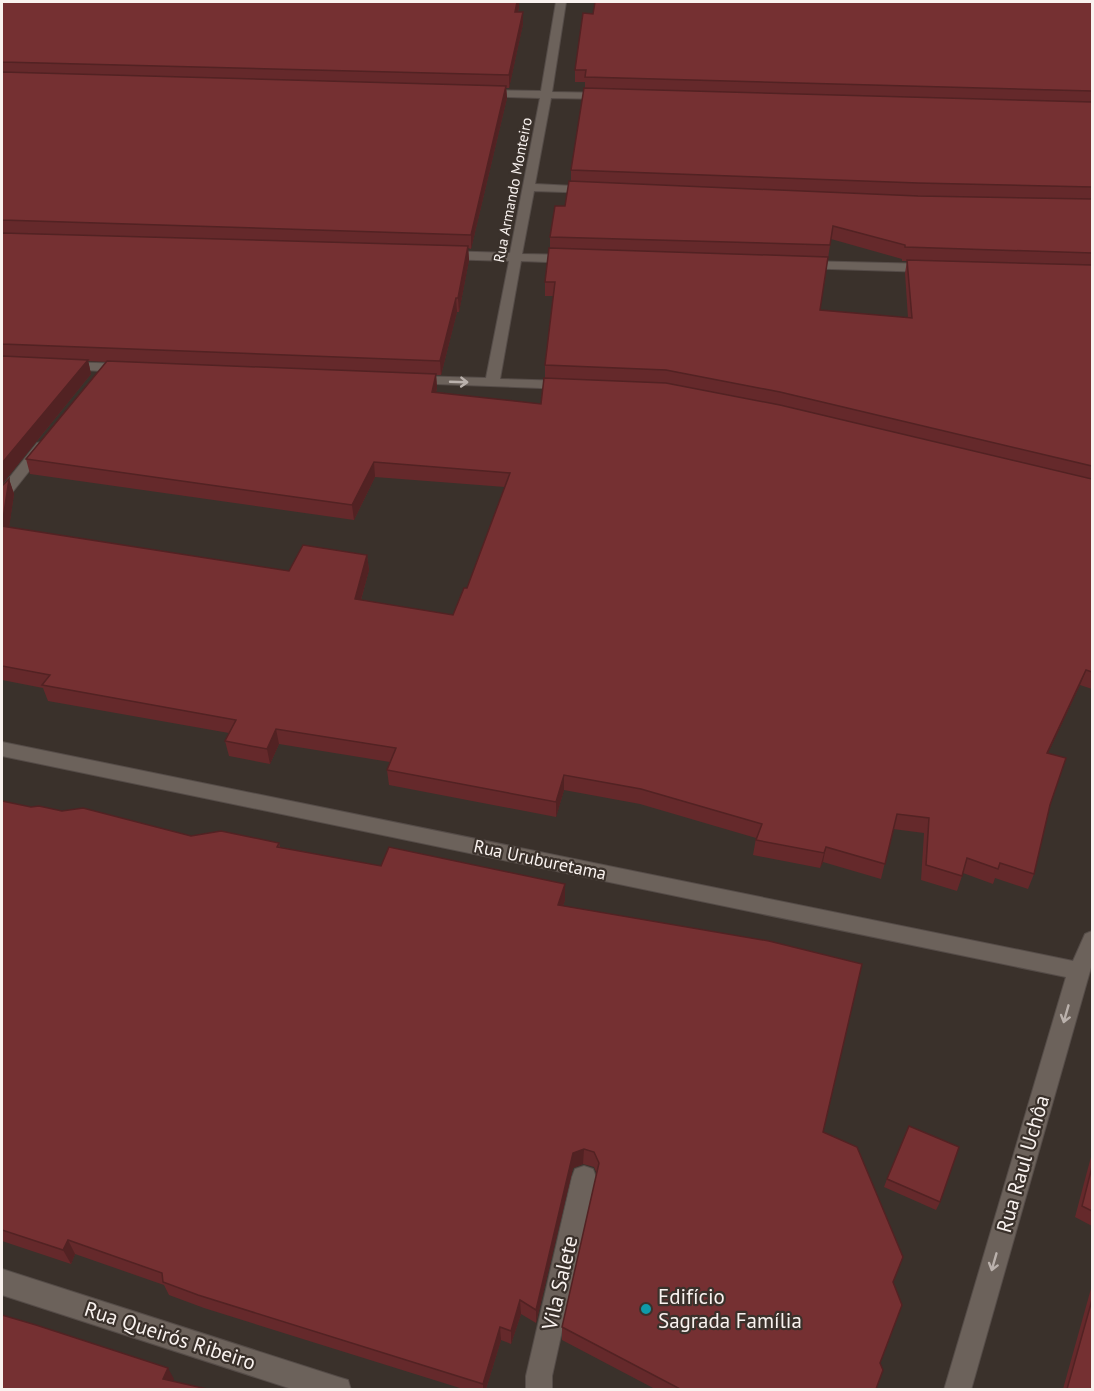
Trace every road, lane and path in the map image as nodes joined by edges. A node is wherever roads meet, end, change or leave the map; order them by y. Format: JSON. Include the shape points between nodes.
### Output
{"nodes":[{"id":1,"x":561,"y":2,"type":"edge"},
{"id":2,"x":466,"y":92,"type":"edge"},
{"id":3,"x":546,"y":94,"type":"junction"},
{"id":4,"x":616,"y":96,"type":"edge"},
{"id":5,"x":529,"y":187,"type":"junction"},
{"id":6,"x":600,"y":190,"type":"edge"},
{"id":7,"x":434,"y":254,"type":"edge"},
{"id":8,"x":515,"y":257,"type":"junction"},
{"id":9,"x":590,"y":259,"type":"edge"},
{"id":10,"x":788,"y":265,"type":"edge"},
{"id":11,"x":941,"y":269,"type":"edge"},
{"id":12,"x":48,"y":365,"type":"edge"},
{"id":13,"x":107,"y":367,"type":"junction"},
{"id":14,"x":142,"y":369,"type":"edge"},
{"id":15,"x":400,"y":380,"type":"edge"},
{"id":16,"x":94,"y":383,"type":"edge"},
{"id":17,"x":492,"y":383,"type":"junction"},
{"id":18,"x":578,"y":386,"type":"edge"},
{"id":19,"x":51,"y":435,"type":"edge"},
{"id":20,"x":2,"y":495,"type":"edge"},
{"id":21,"x":2,"y":749,"type":"edge"},
{"id":22,"x":1092,"y":940,"type":"edge"},
{"id":23,"x":1079,"y":971,"type":"junction"},
{"id":24,"x":584,"y":1177,"type":"dead end"},
{"id":25,"x":2,"y":1282,"type":"edge"},
{"id":26,"x":338,"y":1389,"type":"edge"},
{"id":27,"x":539,"y":1389,"type":"edge"},
{"id":28,"x":957,"y":1389,"type":"edge"}],
"edges":[{"from":1,"to":3,"type":"street","name":"Rua Armando Monteiro"},
{"from":2,"to":3,"type":"street"},
{"from":3,"to":4,"type":"street"},
{"from":3,"to":5,"type":"street","name":"Rua Armando Monteiro"},
{"from":5,"to":6,"type":"street"},
{"from":5,"to":8,"type":"street","name":"Rua Armando Monteiro"},
{"from":7,"to":8,"type":"street"},
{"from":8,"to":9,"type":"street"},
{"from":8,"to":17,"type":"street","name":"Rua Armando Monteiro"},
{"from":10,"to":11,"type":"street"},
{"from":12,"to":13,"type":"street"},
{"from":13,"to":14,"type":"street"},
{"from":13,"to":16,"type":"street"},
{"from":15,"to":17,"type":"street","one_way":true},
{"from":17,"to":18,"type":"street"},
{"from":19,"to":20,"type":"street"},
{"from":21,"to":23,"type":"street","name":"Rua Uruburetama"},
{"from":22,"to":23,"type":"street","name":"Rua Raul Uchôa"},
{"from":23,"to":28,"type":"street","name":"Rua Raul Uchôa","one_way":true},
{"from":24,"to":27,"type":"street","name":"Vila Salete"},
{"from":25,"to":26,"type":"street","name":"Rua Queirós Ribeiro"}]}
